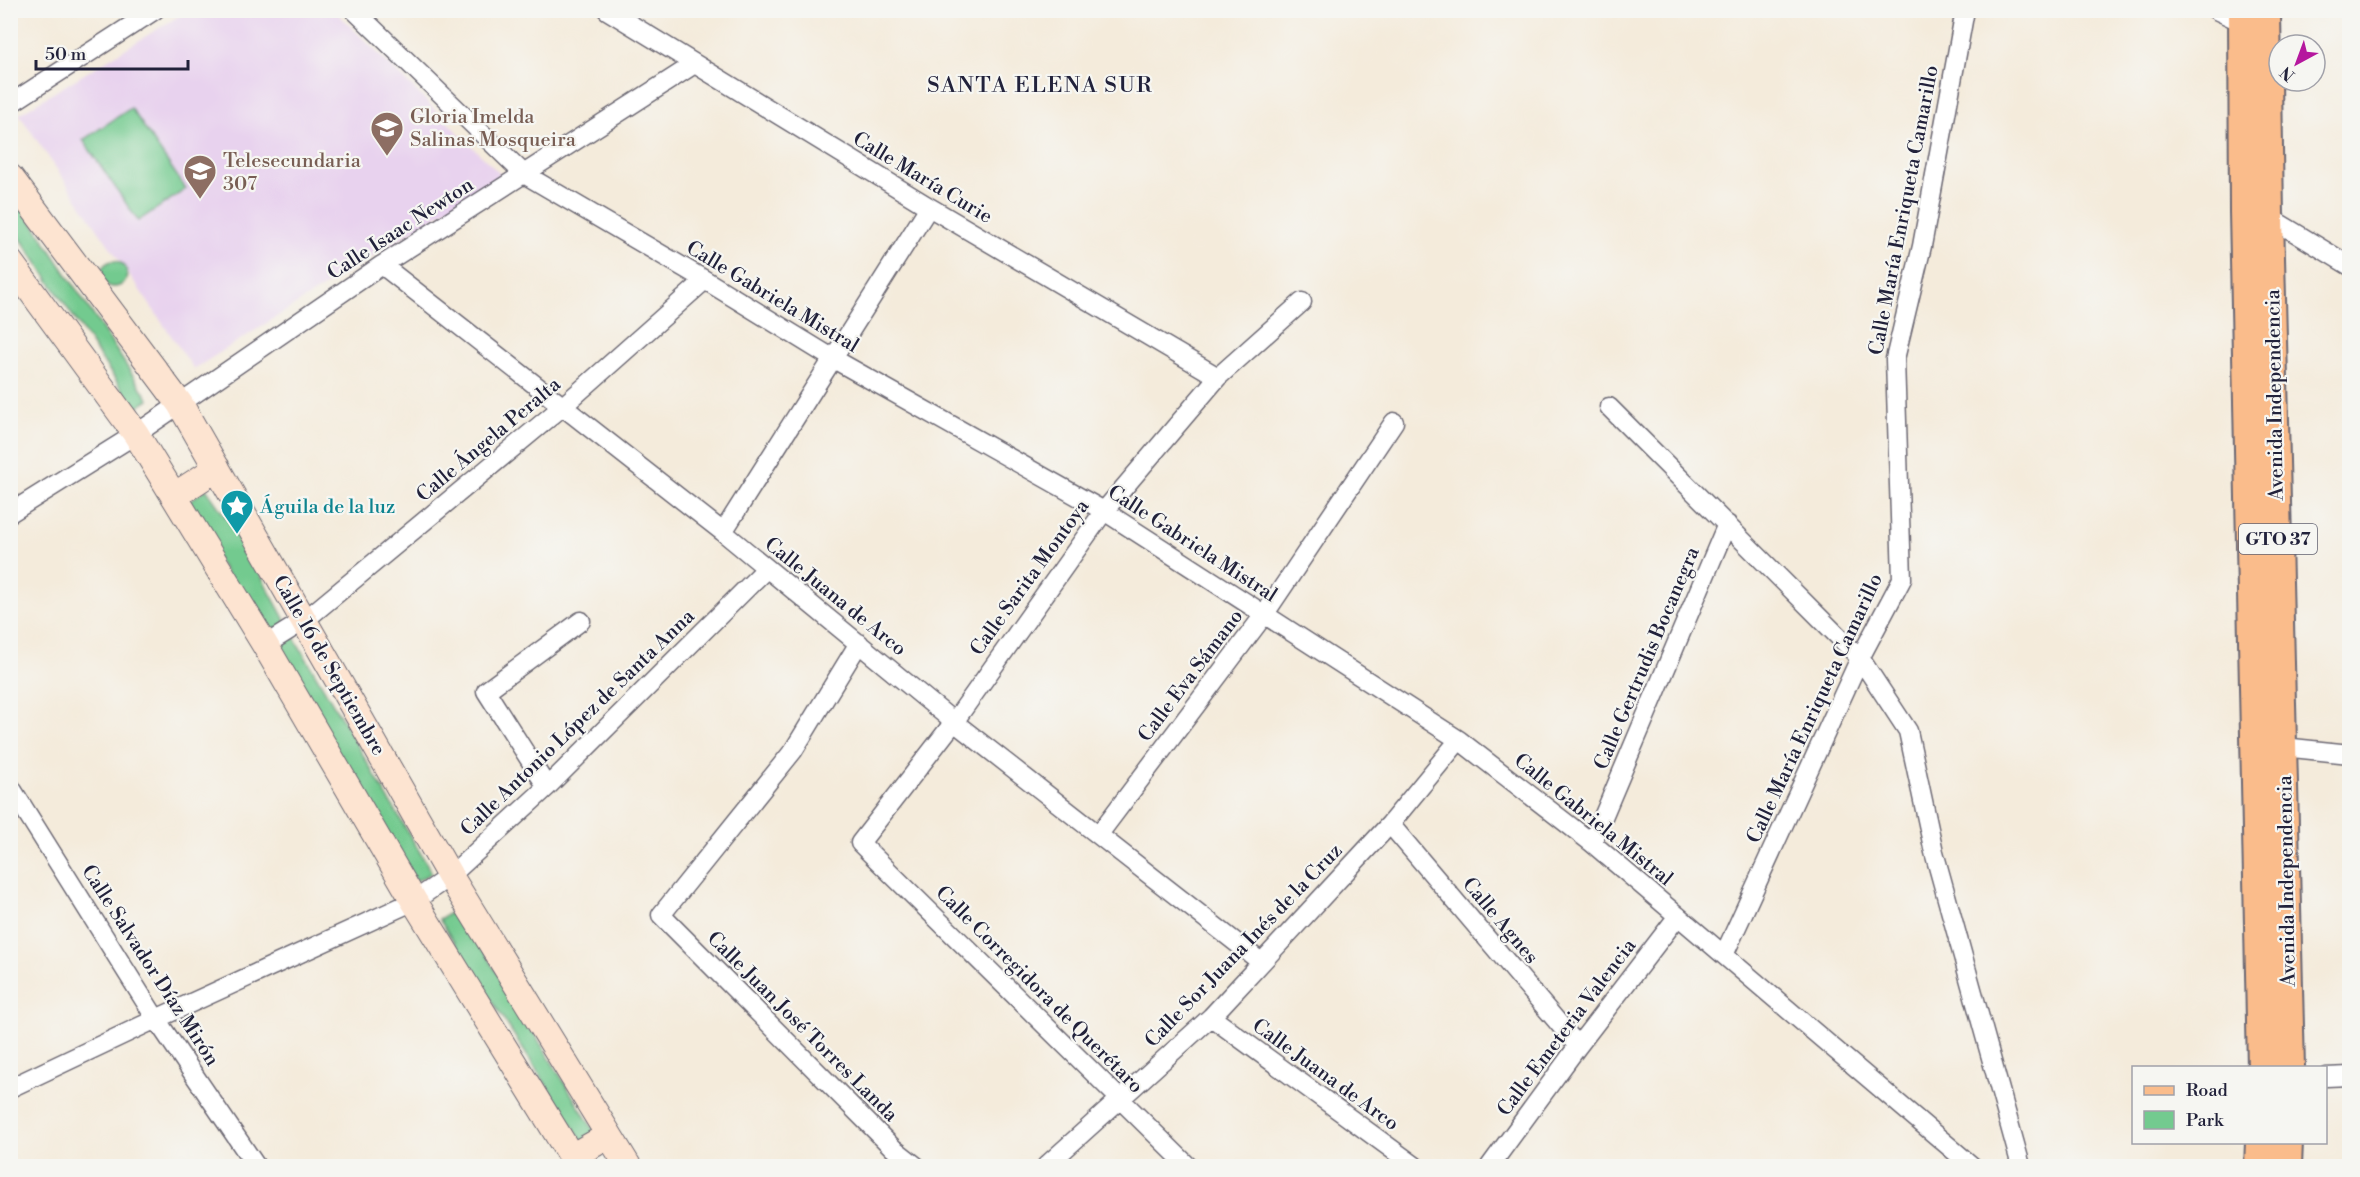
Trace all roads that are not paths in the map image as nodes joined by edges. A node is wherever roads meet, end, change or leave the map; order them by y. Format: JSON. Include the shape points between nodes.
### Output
{"nodes":[{"id":1,"x":155,"y":10,"type":"edge"},
{"id":2,"x":354,"y":10,"type":"edge"},
{"id":3,"x":607,"y":10,"type":"edge"},
{"id":4,"x":1965,"y":10,"type":"edge"},
{"id":5,"x":2216,"y":10,"type":"edge"},
{"id":6,"x":2251,"y":15,"type":"edge"},
{"id":7,"x":693,"y":65,"type":"junction"},
{"id":8,"x":10,"y":104,"type":"edge"},
{"id":9,"x":524,"y":174,"type":"junction"},
{"id":10,"x":10,"y":177,"type":"edge"},
{"id":11,"x":929,"y":207,"type":"junction"},
{"id":12,"x":2256,"y":214,"type":"junction"},
{"id":13,"x":10,"y":262,"type":"edge"},
{"id":14,"x":382,"y":266,"type":"junction"},
{"id":15,"x":2349,"y":266,"type":"edge"},
{"id":16,"x":705,"y":280,"type":"junction"},
{"id":17,"x":1302,"y":302,"type":"dead end"},
{"id":18,"x":832,"y":358,"type":"junction"},
{"id":19,"x":1218,"y":377,"type":"junction"},
{"id":20,"x":180,"y":404,"type":"junction"},
{"id":21,"x":562,"y":407,"type":"junction"},
{"id":22,"x":1609,"y":407,"type":"dead end"},
{"id":23,"x":1394,"y":422,"type":"dead end"},
{"id":24,"x":136,"y":434,"type":"junction"},
{"id":25,"x":217,"y":468,"type":"junction"},
{"id":26,"x":174,"y":496,"type":"junction"},
{"id":27,"x":1104,"y":511,"type":"junction"},
{"id":28,"x":10,"y":513,"type":"edge"},
{"id":29,"x":1727,"y":524,"type":"junction"},
{"id":30,"x":723,"y":532,"type":"junction"},
{"id":31,"x":766,"y":569,"type":"junction"},
{"id":32,"x":1264,"y":615,"type":"junction"},
{"id":33,"x":305,"y":620,"type":"junction"},
{"id":34,"x":581,"y":621,"type":"dead end"},
{"id":35,"x":859,"y":643,"type":"junction"},
{"id":36,"x":265,"y":645,"type":"junction"},
{"id":37,"x":1860,"y":658,"type":"junction"},
{"id":38,"x":954,"y":722,"type":"junction"},
{"id":39,"x":1459,"y":740,"type":"junction"},
{"id":40,"x":2283,"y":747,"type":"junction"},
{"id":41,"x":2349,"y":754,"type":"edge"},
{"id":42,"x":10,"y":786,"type":"edge"},
{"id":43,"x":547,"y":787,"type":"junction"},
{"id":44,"x":1390,"y":824,"type":"junction"},
{"id":45,"x":1099,"y":834,"type":"junction"},
{"id":46,"x":860,"y":843,"type":"joint"},
{"id":47,"x":1592,"y":843,"type":"junction"},
{"id":48,"x":450,"y":876,"type":"junction"},
{"id":49,"x":414,"y":901,"type":"junction"},
{"id":50,"x":1678,"y":916,"type":"junction"},
{"id":51,"x":1724,"y":955,"type":"junction"},
{"id":52,"x":1261,"y":962,"type":"junction"},
{"id":53,"x":1211,"y":1017,"type":"junction"},
{"id":54,"x":156,"y":1019,"type":"junction"},
{"id":55,"x":1578,"y":1046,"type":"junction"},
{"id":56,"x":2262,"y":1066,"type":"edge"},
{"id":57,"x":2290,"y":1066,"type":"edge"},
{"id":58,"x":2349,"y":1076,"type":"edge"},
{"id":59,"x":2327,"y":1077,"type":"edge"},
{"id":60,"x":10,"y":1088,"type":"edge"},
{"id":61,"x":1120,"y":1100,"type":"junction"},
{"id":62,"x":608,"y":1136,"type":"junction"},
{"id":63,"x":2260,"y":1144,"type":"edge"},
{"id":64,"x":2288,"y":1144,"type":"edge"},
{"id":65,"x":574,"y":1162,"type":"edge"},
{"id":66,"x":256,"y":1167,"type":"edge"},
{"id":67,"x":628,"y":1167,"type":"edge"},
{"id":68,"x":916,"y":1167,"type":"edge"},
{"id":69,"x":1046,"y":1167,"type":"edge"},
{"id":70,"x":1188,"y":1167,"type":"edge"},
{"id":71,"x":1415,"y":1167,"type":"edge"},
{"id":72,"x":1490,"y":1167,"type":"edge"},
{"id":73,"x":1972,"y":1167,"type":"edge"},
{"id":74,"x":2021,"y":1167,"type":"edge"},
{"id":75,"x":2259,"y":1167,"type":"edge"},
{"id":76,"x":2287,"y":1167,"type":"edge"}],
"edges":[{"from":1,"to":8,"type":"street"},
{"from":2,"to":9,"type":"street","name":"Calle Gabriela Mistral"},
{"from":3,"to":7,"type":"street","name":"Calle María Curie"},
{"from":4,"to":37,"type":"street","name":"Calle María Enriqueta Camarillo","via":[[1922,246],[1895,359],[1902,579]]},
{"from":5,"to":6,"type":"street"},
{"from":6,"to":12,"type":"main road","name":"Avenida Independencia","number":"GTO 37"},
{"from":7,"to":9,"type":"street","name":"Calle Isaac Newton"},
{"from":7,"to":11,"type":"street","name":"Calle María Curie"},
{"from":9,"to":14,"type":"street","name":"Calle Isaac Newton"},
{"from":9,"to":16,"type":"street","name":"Calle Gabriela Mistral"},
{"from":10,"to":20,"type":"street","name":"Calle 16 de Septiembre"},
{"from":11,"to":18,"type":"street"},
{"from":11,"to":19,"type":"street","name":"Calle María Curie"},
{"from":12,"to":15,"type":"street"},
{"from":12,"to":40,"type":"main road","name":"Avenida Independencia","number":"GTO 37"},
{"from":12,"to":56,"type":"main road","name":"Avenida Independencia","number":"GTO 37"},
{"from":13,"to":24,"type":"street"},
{"from":14,"to":20,"type":"street","name":"Calle Isaac Newton"},
{"from":14,"to":21,"type":"street","name":"Calle Juana de Arco"},
{"from":16,"to":18,"type":"street","name":"Calle Gabriela Mistral"},
{"from":16,"to":21,"type":"street","name":"Calle Ángela Peralta"},
{"from":17,"to":19,"type":"street","name":"Calle Sarita Montoya"},
{"from":18,"to":27,"type":"street","name":"Calle Gabriela Mistral"},
{"from":18,"to":30,"type":"street"},
{"from":19,"to":27,"type":"street","name":"Calle Sarita Montoya"},
{"from":20,"to":24,"type":"street","name":"Calle Isaac Newton"},
{"from":20,"to":25,"type":"street","name":"Calle 16 de Septiembre"},
{"from":21,"to":30,"type":"street","name":"Calle Juana de Arco"},
{"from":21,"to":33,"type":"street","name":"Calle Ángela Peralta"},
{"from":22,"to":29,"type":"street"},
{"from":23,"to":32,"type":"street","name":"Calle Eva Sámano"},
{"from":24,"to":26,"type":"street"},
{"from":24,"to":28,"type":"street","name":"Calle Isaac Newton"},
{"from":25,"to":26,"type":"street"},
{"from":25,"to":33,"type":"street","name":"Calle 16 de Septiembre"},
{"from":26,"to":36,"type":"street"},
{"from":27,"to":32,"type":"street","name":"Calle Gabriela Mistral"},
{"from":27,"to":38,"type":"street","name":"Calle Sarita Montoya"},
{"from":29,"to":37,"type":"street"},
{"from":29,"to":47,"type":"street","name":"Calle Gertrudis Bocanegra"},
{"from":30,"to":31,"type":"street","name":"Calle Juana de Arco"},
{"from":31,"to":35,"type":"street","name":"Calle Juana de Arco"},
{"from":31,"to":43,"type":"street","name":"Calle Antonio López de Santa Anna"},
{"from":32,"to":39,"type":"street","name":"Calle Gabriela Mistral"},
{"from":32,"to":45,"type":"street","name":"Calle Eva Sámano"},
{"from":33,"to":36,"type":"street","name":"Calle Ángela Peralta"},
{"from":33,"to":48,"type":"street","name":"Calle 16 de Septiembre"},
{"from":34,"to":43,"type":"street","via":[[486,691]]},
{"from":35,"to":38,"type":"street","name":"Calle Juana de Arco"},
{"from":35,"to":68,"type":"street","name":"Calle Juan José Torres Landa","via":[[793,751],[661,915]]},
{"from":36,"to":49,"type":"street"},
{"from":37,"to":51,"type":"street","name":"Calle María Enriqueta Camarillo"},
{"from":37,"to":74,"type":"street","via":[[1908,731],[1934,852]]},
{"from":38,"to":45,"type":"street","name":"Calle Juana de Arco"},
{"from":38,"to":46,"type":"street","name":"Calle Sarita Montoya"},
{"from":39,"to":44,"type":"street","name":"Calle Sor Juana Inés de la Cruz"},
{"from":39,"to":47,"type":"street","name":"Calle Gabriela Mistral"},
{"from":40,"to":41,"type":"street"},
{"from":40,"to":57,"type":"main road","name":"Avenida Independencia","number":"GTO 37"},
{"from":42,"to":54,"type":"street","name":"Calle Salvador Díaz Mirón"},
{"from":43,"to":48,"type":"street","name":"Calle Antonio López de Santa Anna"},
{"from":44,"to":52,"type":"street","name":"Calle Sor Juana Inés de la Cruz"},
{"from":44,"to":55,"type":"street","name":"Calle Agnes"},
{"from":45,"to":52,"type":"street","name":"Calle Juana de Arco"},
{"from":46,"to":61,"type":"street","name":"Calle Corregidora de Querétaro"},
{"from":47,"to":50,"type":"street","name":"Calle Gabriela Mistral"},
{"from":48,"to":49,"type":"street","name":"Calle Antonio López de Santa Anna"},
{"from":48,"to":62,"type":"street","name":"Calle 16 de Septiembre"},
{"from":49,"to":54,"type":"street","name":"Calle Antonio López de Santa Anna"},
{"from":49,"to":65,"type":"street"},
{"from":50,"to":51,"type":"street","name":"Calle Gabriela Mistral"},
{"from":50,"to":55,"type":"street","name":"Calle Emeteria Valencia"},
{"from":51,"to":73,"type":"street","name":"Calle Gabriela Mistral"},
{"from":52,"to":53,"type":"street","name":"Calle Sor Juana Inés de la Cruz"},
{"from":53,"to":61,"type":"street","name":"Calle Sor Juana Inés de la Cruz"},
{"from":53,"to":71,"type":"street","name":"Calle Juana de Arco"},
{"from":54,"to":60,"type":"street","name":"Calle Antonio López de Santa Anna"},
{"from":54,"to":66,"type":"street","name":"Calle Salvador Díaz Mirón"},
{"from":55,"to":72,"type":"street","name":"Calle Emeteria Valencia"},
{"from":58,"to":59,"type":"street"},
{"from":61,"to":69,"type":"street","name":"Calle Sor Juana Inés de la Cruz"},
{"from":61,"to":70,"type":"street","name":"Calle Corregidora de Querétaro"},
{"from":62,"to":65,"type":"street"},
{"from":62,"to":67,"type":"street","name":"Calle 16 de Septiembre"},
{"from":63,"to":75,"type":"main road"},
{"from":64,"to":76,"type":"main road"}]}
